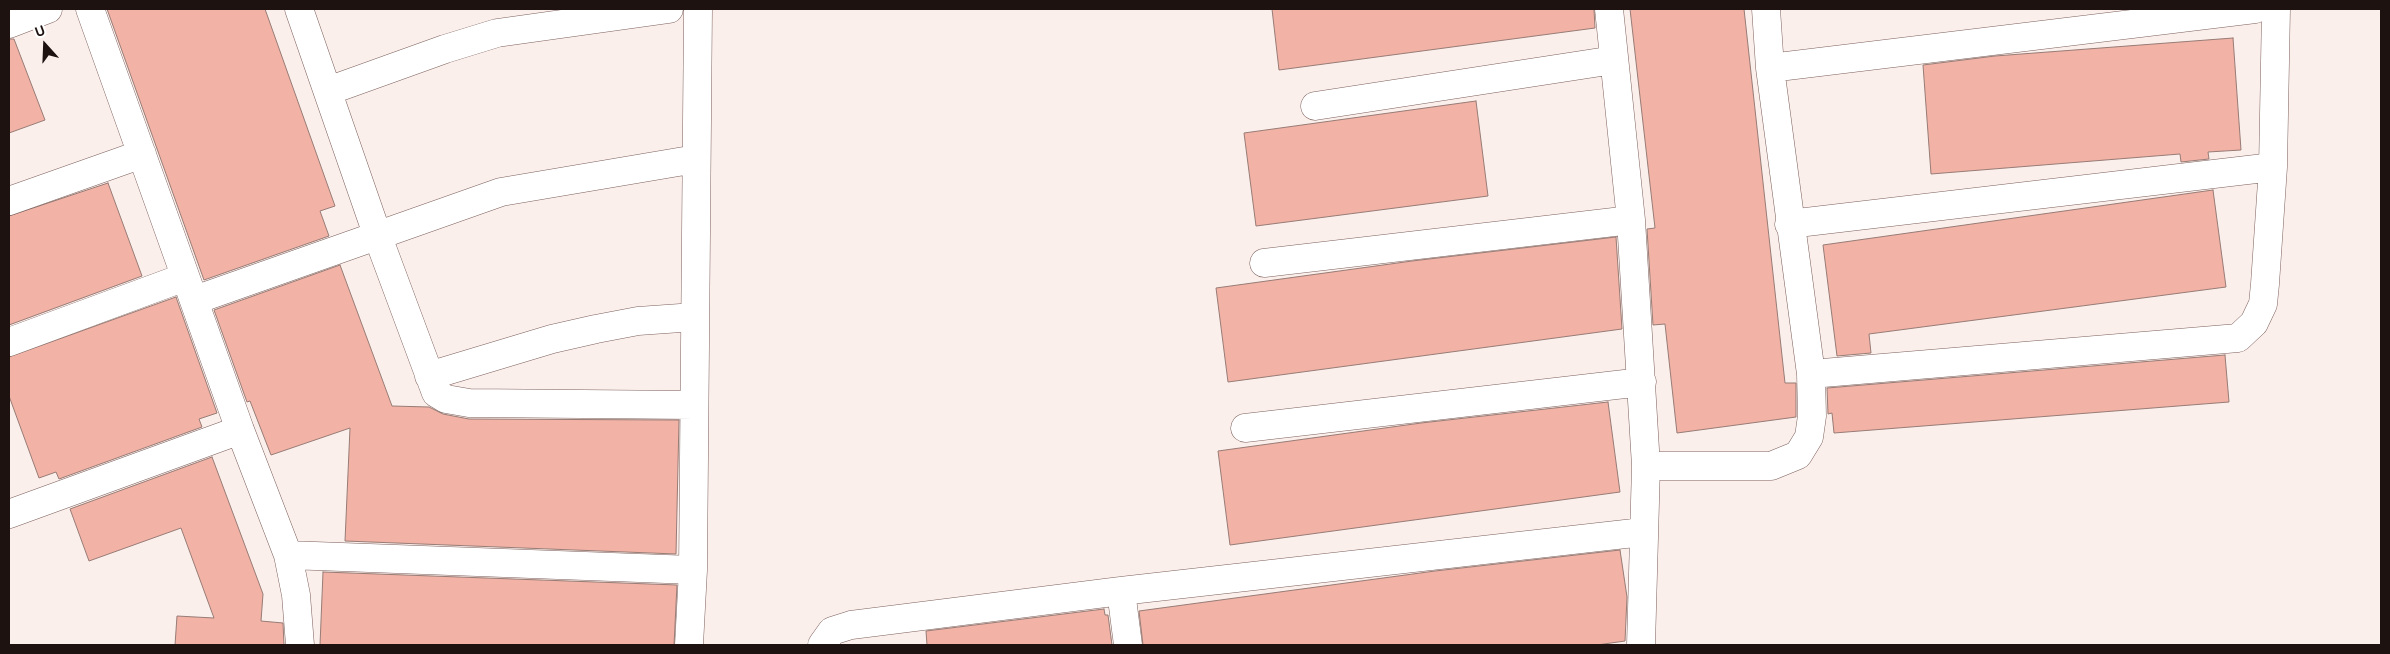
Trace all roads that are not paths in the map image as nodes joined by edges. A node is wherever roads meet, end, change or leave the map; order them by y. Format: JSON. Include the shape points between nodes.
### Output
{"nodes":[{"id":1,"x":48,"y":9,"type":"edge"},
{"id":2,"x":90,"y":9,"type":"edge"},
{"id":3,"x":299,"y":9,"type":"edge"},
{"id":4,"x":669,"y":9,"type":"edge"},
{"id":5,"x":698,"y":9,"type":"edge"},
{"id":6,"x":1610,"y":9,"type":"edge"},
{"id":7,"x":1766,"y":9,"type":"edge"},
{"id":8,"x":2255,"y":9,"type":"edge"},
{"id":9,"x":2276,"y":9,"type":"edge"},
{"id":10,"x":9,"y":24,"type":"edge"},
{"id":11,"x":1614,"y":60,"type":"junction"},
{"id":12,"x":1770,"y":68,"type":"junction"},
{"id":13,"x":328,"y":91,"type":"junction"},
{"id":14,"x":1315,"y":106,"type":"dead end"},
{"id":15,"x":142,"y":154,"type":"junction"},
{"id":16,"x":696,"y":159,"type":"junction"},
{"id":17,"x":2273,"y":167,"type":"junction"},
{"id":18,"x":9,"y":202,"type":"edge"},
{"id":19,"x":1631,"y":220,"type":"junction"},
{"id":20,"x":1789,"y":224,"type":"junction"},
{"id":21,"x":378,"y":237,"type":"junction"},
{"id":22,"x":1264,"y":263,"type":"dead end"},
{"id":23,"x":190,"y":288,"type":"junction"},
{"id":24,"x":695,"y":317,"type":"junction"},
{"id":25,"x":9,"y":342,"type":"edge"},
{"id":26,"x":1811,"y":374,"type":"junction"},
{"id":27,"x":429,"y":376,"type":"junction"},
{"id":28,"x":1642,"y":382,"type":"junction"},
{"id":29,"x":694,"y":405,"type":"junction"},
{"id":30,"x":1245,"y":428,"type":"dead end"},
{"id":31,"x":240,"y":430,"type":"junction"},
{"id":32,"x":1646,"y":466,"type":"junction"},
{"id":33,"x":9,"y":514,"type":"edge"},
{"id":34,"x":1642,"y":532,"type":"junction"},
{"id":35,"x":288,"y":555,"type":"junction"},
{"id":36,"x":693,"y":570,"type":"junction"},
{"id":37,"x":1121,"y":591,"type":"junction"},
{"id":38,"x":300,"y":645,"type":"edge"},
{"id":39,"x":689,"y":645,"type":"edge"},
{"id":40,"x":822,"y":645,"type":"edge"},
{"id":41,"x":1128,"y":645,"type":"edge"},
{"id":42,"x":1641,"y":645,"type":"edge"}],
"edges":[{"from":1,"to":10,"type":"street"},
{"from":2,"to":15,"type":"street"},
{"from":3,"to":13,"type":"street"},
{"from":4,"to":13,"type":"street","via":[[497,33]]},
{"from":5,"to":16,"type":"street"},
{"from":6,"to":11,"type":"street"},
{"from":7,"to":12,"type":"street"},
{"from":8,"to":12,"type":"street"},
{"from":9,"to":17,"type":"street"},
{"from":11,"to":14,"type":"street"},
{"from":11,"to":19,"type":"street"},
{"from":12,"to":20,"type":"street"},
{"from":13,"to":21,"type":"street"},
{"from":15,"to":18,"type":"street"},
{"from":15,"to":23,"type":"street"},
{"from":16,"to":21,"type":"street","via":[[500,192]]},
{"from":16,"to":24,"type":"street"},
{"from":17,"to":20,"type":"street"},
{"from":17,"to":26,"type":"street","via":[[2263,304],[2254,323],[2238,338]]},
{"from":19,"to":22,"type":"street"},
{"from":19,"to":28,"type":"street"},
{"from":20,"to":26,"type":"street"},
{"from":21,"to":23,"type":"street"},
{"from":21,"to":27,"type":"street"},
{"from":23,"to":25,"type":"street"},
{"from":23,"to":31,"type":"street"},
{"from":24,"to":27,"type":"street","via":[[638,321],[596,329]]},
{"from":24,"to":29,"type":"street"},
{"from":26,"to":32,"type":"street","via":[[1809,437],[1798,455],[1771,466]]},
{"from":27,"to":29,"type":"street","via":[[436,393],[446,399],[469,402]]},
{"from":28,"to":30,"type":"street"},
{"from":28,"to":32,"type":"street"},
{"from":29,"to":36,"type":"street"},
{"from":31,"to":33,"type":"street"},
{"from":31,"to":35,"type":"street"},
{"from":32,"to":34,"type":"street"},
{"from":34,"to":37,"type":"street"},
{"from":34,"to":42,"type":"street"},
{"from":35,"to":36,"type":"street"},
{"from":35,"to":38,"type":"street","via":[[296,595]]},
{"from":36,"to":39,"type":"street"},
{"from":37,"to":40,"type":"street","via":[[851,625],[832,631]]},
{"from":37,"to":41,"type":"street"}]}
